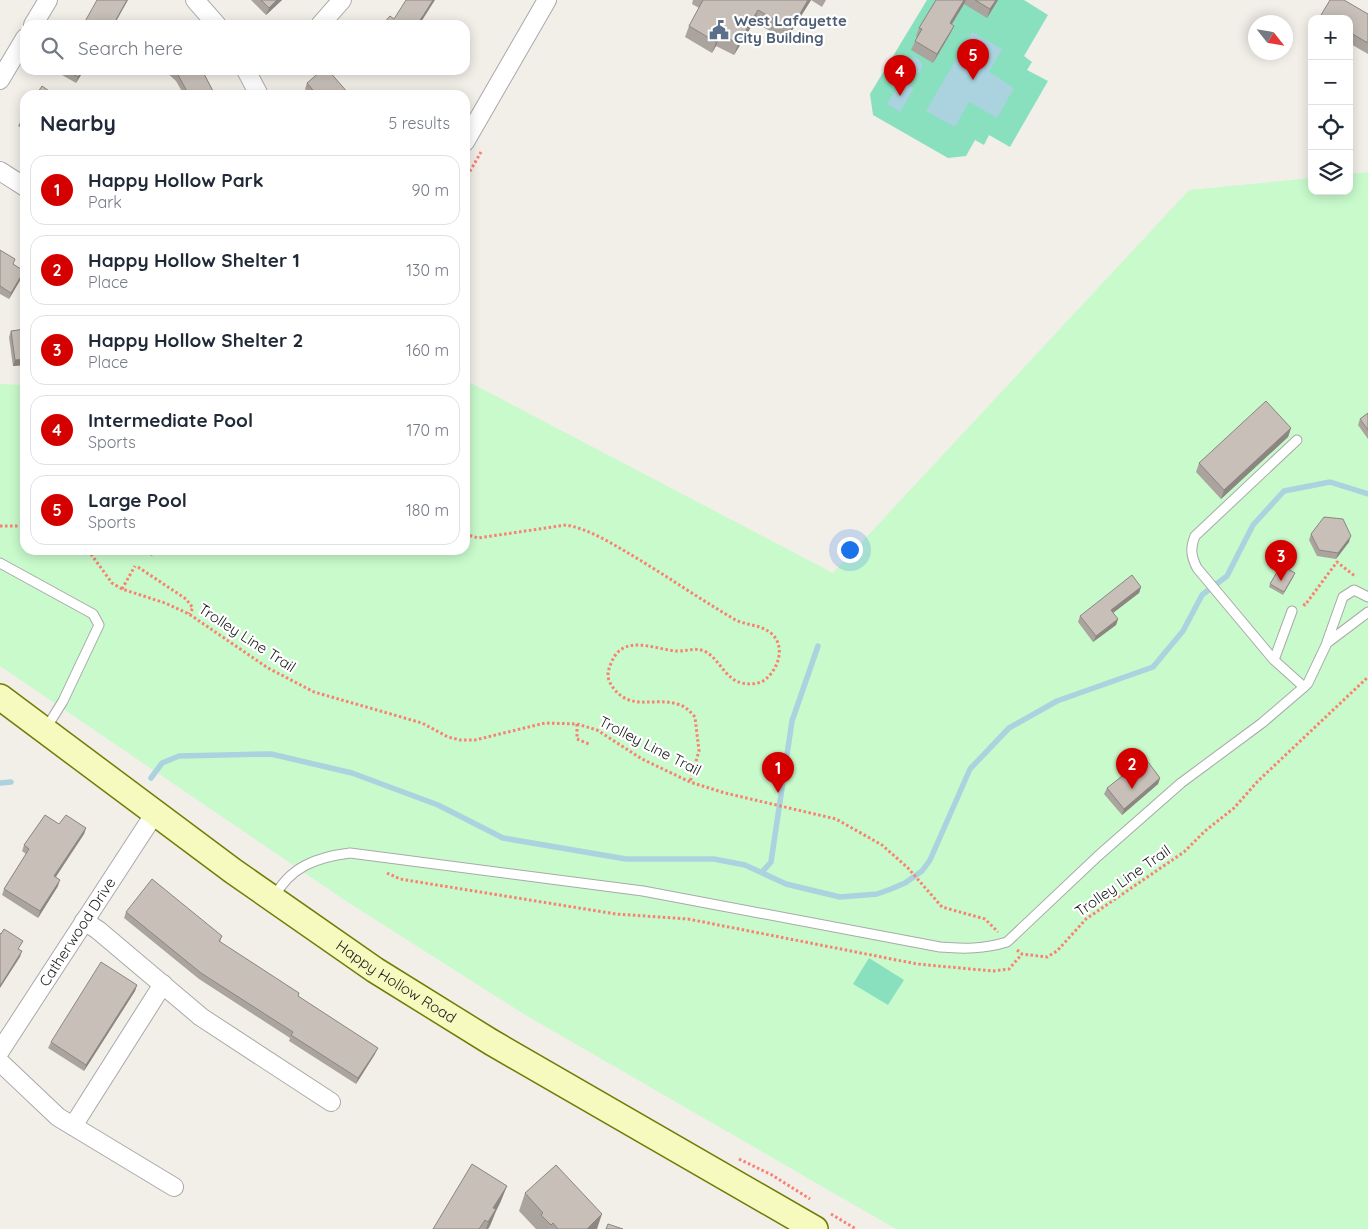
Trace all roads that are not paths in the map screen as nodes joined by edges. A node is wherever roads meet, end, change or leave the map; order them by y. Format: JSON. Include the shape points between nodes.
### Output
{"nodes":[{"id":1,"x":48,"y":0,"type":"edge"},
{"id":2,"x":195,"y":0,"type":"edge"},
{"id":3,"x":342,"y":0,"type":"edge"},
{"id":4,"x":547,"y":0,"type":"edge"},
{"id":5,"x":36,"y":20,"type":"edge"},
{"id":6,"x":213,"y":20,"type":"edge"},
{"id":7,"x":324,"y":20,"type":"edge"},
{"id":8,"x":20,"y":46,"type":"edge"},
{"id":9,"x":249,"y":75,"type":"edge"},
{"id":10,"x":0,"y":80,"type":"edge"},
{"id":11,"x":257,"y":90,"type":"edge"},
{"id":12,"x":470,"y":133,"type":"edge"},
{"id":13,"x":0,"y":171,"type":"edge"},
{"id":14,"x":20,"y":184,"type":"edge"},
{"id":15,"x":1297,"y":440,"type":"dead end"},
{"id":16,"x":0,"y":563,"type":"edge"},
{"id":17,"x":1368,"y":597,"type":"edge"},
{"id":18,"x":1292,"y":612,"type":"dead end"},
{"id":19,"x":1368,"y":612,"type":"edge"},
{"id":20,"x":1327,"y":643,"type":"junction"},
{"id":21,"x":1274,"y":660,"type":"junction"},
{"id":22,"x":1304,"y":687,"type":"junction"},
{"id":23,"x":0,"y":697,"type":"edge"},
{"id":24,"x":45,"y":731,"type":"junction"},
{"id":25,"x":154,"y":813,"type":"junction"},
{"id":26,"x":273,"y":900,"type":"junction"},
{"id":27,"x":84,"y":921,"type":"junction"},
{"id":28,"x":162,"y":984,"type":"junction"},
{"id":29,"x":1,"y":1050,"type":"edge"},
{"id":30,"x":331,"y":1102,"type":"dead end"},
{"id":31,"x":73,"y":1126,"type":"junction"},
{"id":32,"x":174,"y":1187,"type":"dead end"},
{"id":33,"x":807,"y":1227,"type":"edge"}],
"edges":[{"from":1,"to":5,"type":"street"},
{"from":2,"to":6,"type":"street"},
{"from":3,"to":7,"type":"street"},
{"from":4,"to":12,"type":"street"},
{"from":8,"to":10,"type":"street"},
{"from":9,"to":11,"type":"street"},
{"from":13,"to":14,"type":"street"},
{"from":15,"to":21,"type":"lane","via":[[1195,536],[1191,545],[1191,557],[1204,578]]},
{"from":16,"to":24,"type":"lane","via":[[93,614],[99,625]]},
{"from":17,"to":20,"type":"lane","via":[[1354,590],[1343,597]]},
{"from":18,"to":21,"type":"lane"},
{"from":19,"to":20,"type":"lane"},
{"from":20,"to":22,"type":"lane"},
{"from":21,"to":22,"type":"lane"},
{"from":22,"to":26,"type":"lane","via":[[1262,723],[1181,783],[1007,942],[988,948],[940,947],[643,891],[350,853],[329,856],[295,872],[282,883]]},
{"from":23,"to":24,"type":"main road","name":"Happy Hollow Road"},
{"from":24,"to":25,"type":"main road","name":"Happy Hollow Road"},
{"from":25,"to":26,"type":"main road","name":"Happy Hollow Road"},
{"from":25,"to":27,"type":"street","name":"Catherwood Drive"},
{"from":26,"to":33,"type":"main road","name":"Happy Hollow Road","via":[[417,998]]},
{"from":27,"to":28,"type":"street"},
{"from":27,"to":29,"type":"street","name":"Catherwood Drive"},
{"from":28,"to":30,"type":"street","via":[[200,1018]]},
{"from":28,"to":31,"type":"street"},
{"from":29,"to":31,"type":"street","via":[[58,1117]]},
{"from":31,"to":32,"type":"street"}]}
